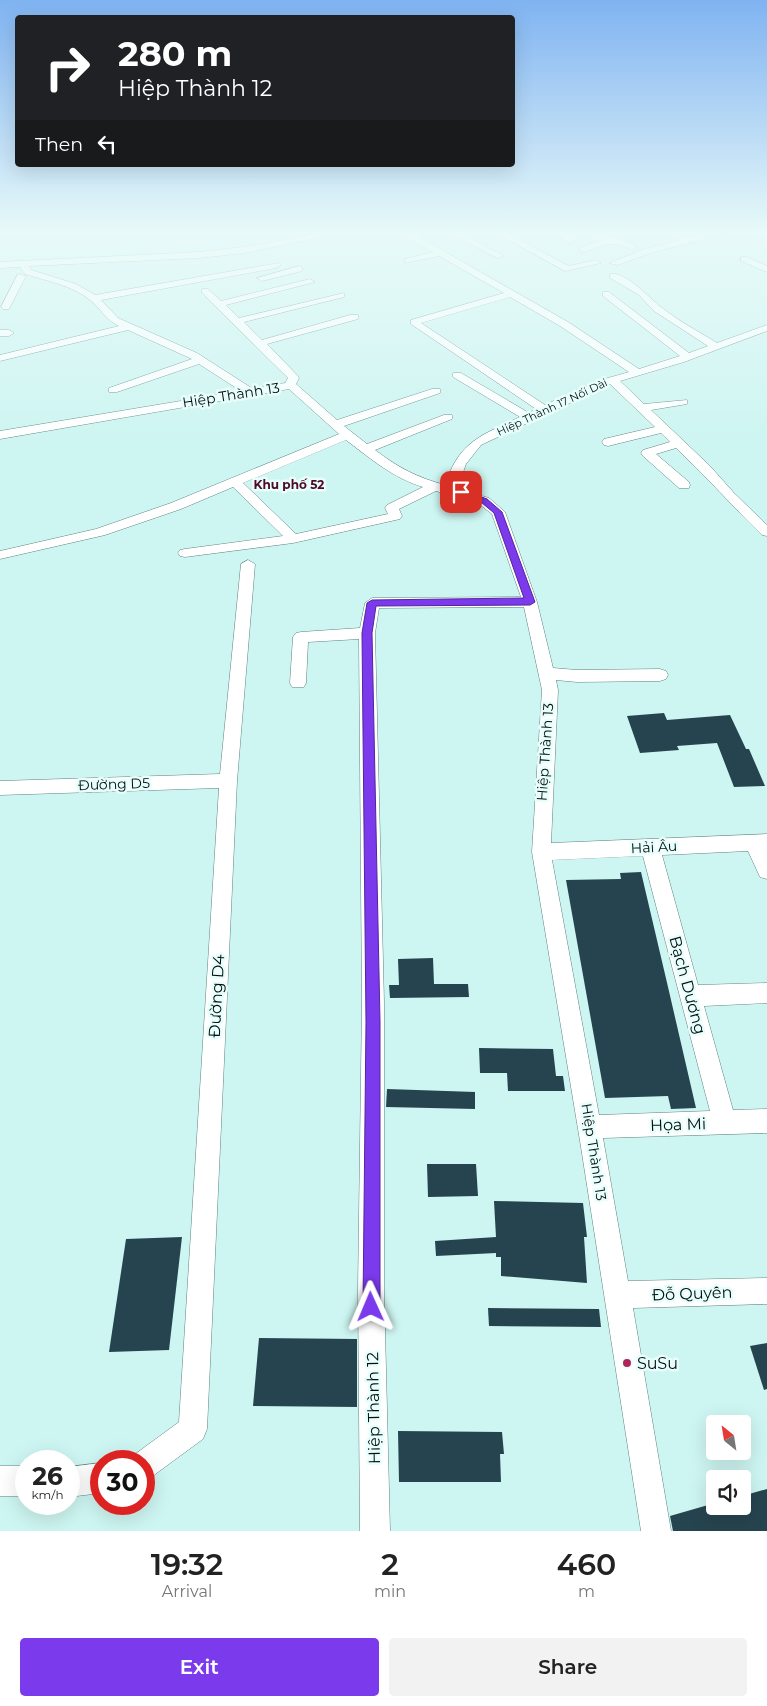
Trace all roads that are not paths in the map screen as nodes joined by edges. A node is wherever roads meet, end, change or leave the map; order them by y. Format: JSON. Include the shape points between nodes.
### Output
{"nodes":[{"id":1,"x":100,"y":304,"type":"edge"},
{"id":2,"x":220,"y":304,"type":"edge"},
{"id":3,"x":303,"y":304,"type":"edge"},
{"id":4,"x":479,"y":304,"type":"edge"},
{"id":5,"x":529,"y":304,"type":"edge"},
{"id":6,"x":620,"y":304,"type":"edge"},
{"id":7,"x":652,"y":304,"type":"edge"},
{"id":8,"x":354,"y":317,"type":"dead end"},
{"id":9,"x":237,"y":321,"type":"junction"},
{"id":10,"x":128,"y":327,"type":"junction"},
{"id":11,"x":767,"y":328,"type":"edge"},
{"id":12,"x":261,"y":343,"type":"junction"},
{"id":13,"x":716,"y":347,"type":"junction"},
{"id":14,"x":688,"y":357,"type":"junction"},
{"id":15,"x":0,"y":358,"type":"edge"},
{"id":16,"x":200,"y":360,"type":"junction"},
{"id":17,"x":637,"y":372,"type":"junction"},
{"id":18,"x":457,"y":375,"type":"dead end"},
{"id":19,"x":612,"y":380,"type":"junction"},
{"id":20,"x":289,"y":386,"type":"junction"},
{"id":21,"x":113,"y":390,"type":"dead end"},
{"id":22,"x":436,"y":391,"type":"dead end"},
{"id":23,"x":251,"y":392,"type":"junction"},
{"id":24,"x":683,"y":402,"type":"dead end"},
{"id":25,"x":642,"y":408,"type":"junction"},
{"id":26,"x":544,"y":409,"type":"junction"},
{"id":27,"x":528,"y":416,"type":"junction"},
{"id":28,"x":448,"y":417,"type":"dead end"},
{"id":29,"x":664,"y":429,"type":"junction"},
{"id":30,"x":341,"y":430,"type":"junction"},
{"id":31,"x":0,"y":435,"type":"edge"},
{"id":32,"x":608,"y":442,"type":"dead end"},
{"id":33,"x":679,"y":443,"type":"junction"},
{"id":34,"x":364,"y":449,"type":"junction"},
{"id":35,"x":235,"y":482,"type":"junction"},
{"id":36,"x":684,"y":485,"type":"dead end"},
{"id":37,"x":443,"y":488,"type":"junction"},
{"id":38,"x":767,"y":532,"type":"edge"},
{"id":39,"x":293,"y":539,"type":"junction"},
{"id":40,"x":185,"y":553,"type":"dead end"},
{"id":41,"x":0,"y":555,"type":"edge"},
{"id":42,"x":248,"y":564,"type":"dead end"},
{"id":43,"x":530,"y":602,"type":"junction"},
{"id":44,"x":367,"y":633,"type":"junction"},
{"id":45,"x":546,"y":673,"type":"junction"},
{"id":46,"x":660,"y":675,"type":"dead end"},
{"id":47,"x":298,"y":683,"type":"dead end"},
{"id":48,"x":228,"y":781,"type":"junction"},
{"id":49,"x":0,"y":788,"type":"edge"},
{"id":50,"x":760,"y":842,"type":"edge"},
{"id":51,"x":650,"y":847,"type":"junction"},
{"id":52,"x":541,"y":852,"type":"junction"},
{"id":53,"x":767,"y":871,"type":"edge"},
{"id":54,"x":767,"y":993,"type":"edge"},
{"id":55,"x":691,"y":996,"type":"junction"},
{"id":56,"x":767,"y":1121,"type":"edge"},
{"id":57,"x":725,"y":1122,"type":"junction"},
{"id":58,"x":590,"y":1127,"type":"junction"},
{"id":59,"x":767,"y":1291,"type":"edge"},
{"id":60,"x":616,"y":1295,"type":"junction"},
{"id":61,"x":155,"y":1457,"type":"edge"},
{"id":62,"x":0,"y":1481,"type":"edge"},
{"id":63,"x":15,"y":1481,"type":"edge"},
{"id":64,"x":375,"y":1531,"type":"edge"},
{"id":65,"x":656,"y":1531,"type":"edge"}],
"edges":[{"from":1,"to":10,"type":"street","via":[[114,320]]},
{"from":2,"to":9,"type":"street"},
{"from":3,"to":9,"type":"street"},
{"from":4,"to":26,"type":"street","via":[[417,324]]},
{"from":5,"to":17,"type":"street"},
{"from":6,"to":14,"type":"street"},
{"from":7,"to":13,"type":"street"},
{"from":8,"to":12,"type":"street"},
{"from":9,"to":12,"type":"street"},
{"from":10,"to":15,"type":"street"},
{"from":10,"to":16,"type":"street"},
{"from":11,"to":13,"type":"street","name":"Hiệp Thành 17 Nối Dài"},
{"from":12,"to":20,"type":"street","via":[[294,378]]},
{"from":13,"to":14,"type":"street","name":"Hiệp Thành 17 Nối Dài"},
{"from":14,"to":17,"type":"street","name":"Hiệp Thành 17 Nối Dài"},
{"from":16,"to":21,"type":"street"},
{"from":16,"to":23,"type":"street"},
{"from":17,"to":19,"type":"street","name":"Hiệp Thành 17 Nối Dài"},
{"from":18,"to":27,"type":"street"},
{"from":19,"to":25,"type":"street"},
{"from":19,"to":26,"type":"street","name":"Hiệp Thành 17 Nối Dài"},
{"from":20,"to":23,"type":"street","name":"Hiệp Thành 13"},
{"from":20,"to":30,"type":"street","name":"Hiệp Thành 13"},
{"from":22,"to":30,"type":"street"},
{"from":23,"to":31,"type":"street","name":"Hiệp Thành 13"},
{"from":24,"to":25,"type":"street"},
{"from":25,"to":29,"type":"street"},
{"from":26,"to":27,"type":"street","name":"Hiệp Thành 17 Nối Dài"},
{"from":27,"to":37,"type":"street","name":"Hiệp Thành 17 Nối Dài","via":[[477,442],[463,456]]},
{"from":28,"to":34,"type":"street"},
{"from":29,"to":32,"type":"street"},
{"from":29,"to":33,"type":"street"},
{"from":30,"to":34,"type":"street","name":"Hiệp Thành 13"},
{"from":30,"to":35,"type":"street"},
{"from":33,"to":36,"type":"street","via":[[647,453]]},
{"from":33,"to":38,"type":"street"},
{"from":34,"to":37,"type":"street","name":"Hiệp Thành 13","via":[[411,479]]},
{"from":35,"to":39,"type":"street"},
{"from":35,"to":41,"type":"street","via":[[100,532]]},
{"from":37,"to":39,"type":"street","via":[[412,496],[392,508],[395,516]]},
{"from":37,"to":43,"type":"street","name":"Hiệp Thành 13","via":[[484,501],[498,512]]},
{"from":39,"to":40,"type":"street"},
{"from":42,"to":48,"type":"street","name":"Đường D4"},
{"from":43,"to":44,"type":"street","name":"Hiệp Thành 12","via":[[372,603]]},
{"from":43,"to":45,"type":"street","name":"Hiệp Thành 13"},
{"from":44,"to":47,"type":"street","via":[[300,637]]},
{"from":44,"to":64,"type":"street","name":"Hiệp Thành 12","via":[[373,1012],[371,1289]]},
{"from":45,"to":46,"type":"street"},
{"from":45,"to":52,"type":"street","name":"Hiệp Thành 13","via":[[550,690]]},
{"from":48,"to":49,"type":"street","name":"Đường D5"},
{"from":48,"to":61,"type":"street","name":"Đường D4","via":[[193,1429]]},
{"from":50,"to":51,"type":"street","name":"Hải Âu"},
{"from":50,"to":53,"type":"street"},
{"from":51,"to":52,"type":"street","name":"Hải Âu"},
{"from":51,"to":55,"type":"street","name":"Bạch Dương"},
{"from":52,"to":58,"type":"street","name":"Hiệp Thành 13"},
{"from":54,"to":55,"type":"street"},
{"from":55,"to":57,"type":"street","name":"Bạch Dương"},
{"from":56,"to":57,"type":"street","name":"Họa Mi"},
{"from":57,"to":58,"type":"street","name":"Họa Mi"},
{"from":58,"to":60,"type":"street","name":"Hiệp Thành 13"},
{"from":59,"to":60,"type":"street","name":"Đỗ Quyên"},
{"from":60,"to":65,"type":"street","name":"Hiệp Thành 13"},
{"from":62,"to":63,"type":"street"}]}
